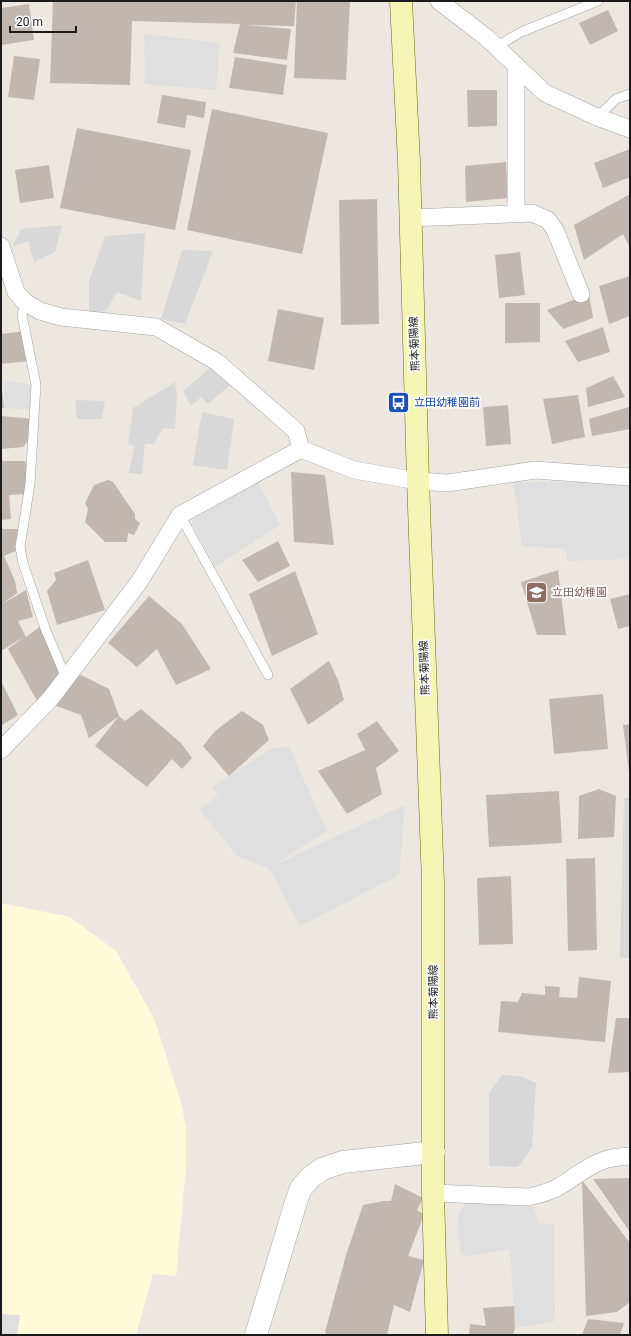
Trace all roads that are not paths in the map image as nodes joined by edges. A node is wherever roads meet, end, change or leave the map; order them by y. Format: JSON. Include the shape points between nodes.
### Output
{"nodes":[{"id":1,"x":401,"y":1,"type":"edge"},
{"id":2,"x":439,"y":1,"type":"edge"},
{"id":3,"x":598,"y":1,"type":"edge"},
{"id":4,"x":496,"y":47,"type":"junction"},
{"id":5,"x":516,"y":66,"type":"junction"},
{"id":6,"x":630,"y":94,"type":"edge"},
{"id":7,"x":596,"y":117,"type":"junction"},
{"id":8,"x":630,"y":129,"type":"edge"},
{"id":9,"x":516,"y":214,"type":"junction"},
{"id":10,"x":411,"y":218,"type":"junction"},
{"id":11,"x":1,"y":246,"type":"edge"},
{"id":12,"x":581,"y":294,"type":"dead end"},
{"id":13,"x":24,"y":302,"type":"junction"},
{"id":14,"x":301,"y":449,"type":"junction"},
{"id":15,"x":630,"y":477,"type":"edge"},
{"id":16,"x":418,"y":481,"type":"junction"},
{"id":17,"x":180,"y":515,"type":"junction"},
{"id":18,"x":268,"y":675,"type":"dead end"},
{"id":19,"x":66,"y":678,"type":"junction"},
{"id":20,"x":1,"y":750,"type":"edge"},
{"id":21,"x":434,"y":1152,"type":"junction"},
{"id":22,"x":630,"y":1156,"type":"edge"},
{"id":23,"x":433,"y":1194,"type":"junction"},
{"id":24,"x":256,"y":1335,"type":"edge"},
{"id":25,"x":437,"y":1335,"type":"edge"}],
"edges":[{"from":1,"to":10,"type":"main road","name":"熊本菊陽線"},
{"from":2,"to":4,"type":"street"},
{"from":3,"to":4,"type":"lane","via":[[521,32]]},
{"from":4,"to":5,"type":"street"},
{"from":5,"to":7,"type":"street","via":[[545,93]]},
{"from":5,"to":9,"type":"street"},
{"from":6,"to":7,"type":"lane","via":[[616,99]]},
{"from":7,"to":8,"type":"street"},
{"from":9,"to":10,"type":"street"},
{"from":9,"to":12,"type":"street","via":[[532,213],[548,220],[555,230]]},
{"from":10,"to":16,"type":"main road","name":"熊本菊陽線"},
{"from":11,"to":13,"type":"street","via":[[16,292]]},
{"from":13,"to":14,"type":"street","via":[[40,311],[61,317],[156,327],[217,362],[296,431]]},
{"from":13,"to":19,"type":"lane","via":[[22,315],[36,385],[30,484],[20,547],[45,628]]},
{"from":14,"to":16,"type":"street","via":[[354,470]]},
{"from":14,"to":17,"type":"street"},
{"from":15,"to":16,"type":"street","via":[[535,470],[448,483]]},
{"from":16,"to":21,"type":"main road","name":"熊本菊陽線","via":[[432,883]]},
{"from":17,"to":18,"type":"lane"},
{"from":17,"to":19,"type":"street","via":[[140,582]]},
{"from":19,"to":20,"type":"street","via":[[51,698]]},
{"from":21,"to":23,"type":"main road","name":"熊本菊陽線"},
{"from":21,"to":24,"type":"street","via":[[343,1162],[322,1169],[311,1177],[301,1188],[296,1202]]},
{"from":22,"to":23,"type":"street","via":[[602,1161],[540,1195],[528,1197]]},
{"from":23,"to":25,"type":"main road","name":"熊本菊陽線"}]}
